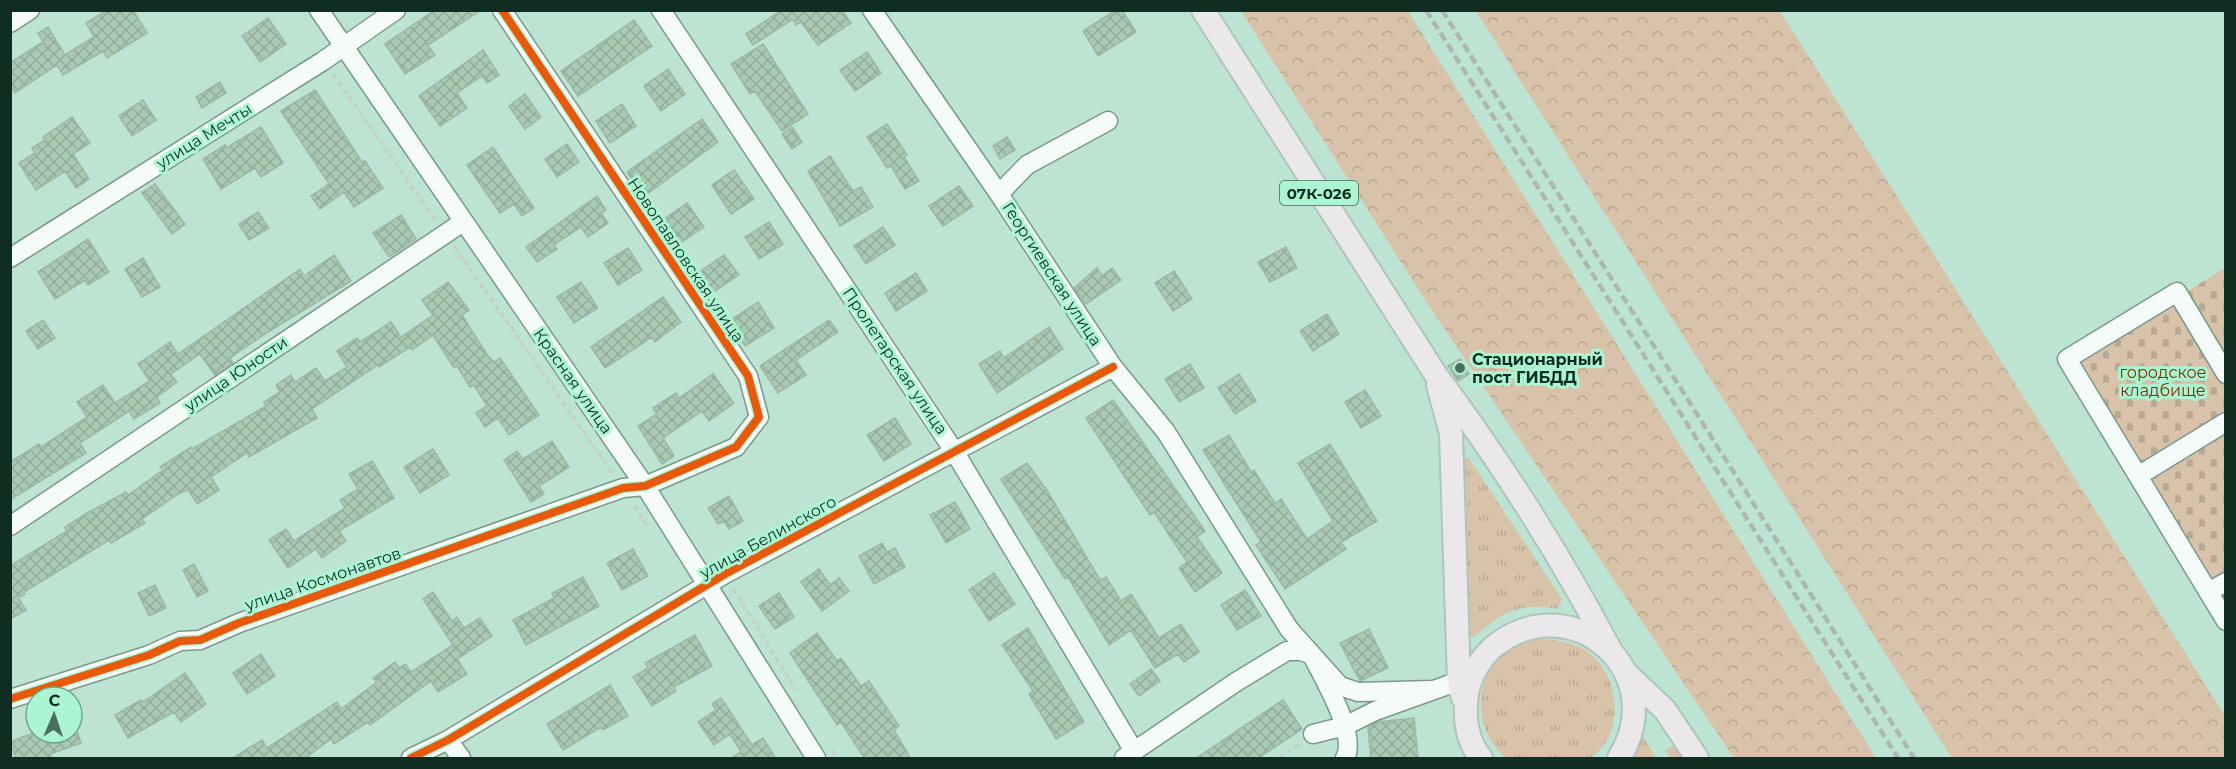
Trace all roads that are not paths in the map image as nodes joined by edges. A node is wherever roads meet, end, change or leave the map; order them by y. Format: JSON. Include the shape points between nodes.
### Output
{"nodes":[{"id":1,"x":30,"y":10,"type":"edge"},
{"id":2,"x":319,"y":10,"type":"edge"},
{"id":3,"x":396,"y":10,"type":"edge"},
{"id":4,"x":502,"y":10,"type":"edge"},
{"id":5,"x":661,"y":10,"type":"edge"},
{"id":6,"x":872,"y":10,"type":"edge"},
{"id":7,"x":1203,"y":10,"type":"edge"},
{"id":8,"x":10,"y":23,"type":"edge"},
{"id":9,"x":344,"y":46,"type":"junction"},
{"id":10,"x":1108,"y":121,"type":"dead end"},
{"id":11,"x":999,"y":194,"type":"junction"},
{"id":12,"x":463,"y":222,"type":"junction"},
{"id":13,"x":10,"y":258,"type":"edge"},
{"id":14,"x":1113,"y":366,"type":"junction"},
{"id":15,"x":2226,"y":374,"type":"edge"},
{"id":16,"x":1436,"y":375,"type":"junction"},
{"id":17,"x":2226,"y":422,"type":"edge"},
{"id":18,"x":954,"y":451,"type":"junction"},
{"id":19,"x":2138,"y":476,"type":"junction"},
{"id":20,"x":645,"y":486,"type":"junction"},
{"id":21,"x":10,"y":526,"type":"edge"},
{"id":22,"x":2226,"y":582,"type":"edge"},
{"id":23,"x":706,"y":586,"type":"junction"},
{"id":24,"x":2208,"y":592,"type":"junction"},
{"id":25,"x":2226,"y":621,"type":"edge"},
{"id":26,"x":1611,"y":651,"type":"junction"},
{"id":27,"x":1312,"y":655,"type":"junction"},
{"id":28,"x":1628,"y":675,"type":"junction"},
{"id":29,"x":1459,"y":681,"type":"junction"},
{"id":30,"x":1432,"y":690,"type":"junction"},
{"id":31,"x":10,"y":699,"type":"edge"},
{"id":32,"x":1465,"y":708,"type":"junction"},
{"id":33,"x":1345,"y":726,"type":"junction"},
{"id":34,"x":1467,"y":731,"type":"junction"},
{"id":35,"x":1313,"y":734,"type":"road end"},
{"id":36,"x":448,"y":740,"type":"junction"},
{"id":37,"x":823,"y":753,"type":"edge"},
{"id":38,"x":1129,"y":755,"type":"edge"},
{"id":39,"x":411,"y":759,"type":"edge"},
{"id":40,"x":461,"y":759,"type":"edge"},
{"id":41,"x":1345,"y":759,"type":"edge"},
{"id":42,"x":1469,"y":759,"type":"edge"},
{"id":43,"x":1481,"y":759,"type":"edge"},
{"id":44,"x":1619,"y":759,"type":"edge"},
{"id":45,"x":1697,"y":759,"type":"edge"}],
"edges":[{"from":1,"to":8,"type":"street"},
{"from":2,"to":9,"type":"street","name":"Красная улица"},
{"from":3,"to":9,"type":"street","name":"улица Мечты"},
{"from":4,"to":20,"type":"street","name":"Новопавловская улица","via":[[748,376],[759,417],[736,447]]},
{"from":5,"to":18,"type":"street","name":"Пролетарская улица"},
{"from":6,"to":11,"type":"street","name":"Георгиевская улица"},
{"from":7,"to":16,"type":"main road","number":"07К-026"},
{"from":9,"to":12,"type":"street","name":"Красная улица"},
{"from":9,"to":13,"type":"street","name":"улица Мечты"},
{"from":10,"to":11,"type":"street","via":[[1028,165]]},
{"from":11,"to":14,"type":"street","name":"Георгиевская улица"},
{"from":12,"to":20,"type":"street","name":"Красная улица"},
{"from":12,"to":21,"type":"street","name":"улица Юности"},
{"from":14,"to":18,"type":"street","name":"улица Белинского"},
{"from":14,"to":27,"type":"street","name":"Георгиевская улица","via":[[1166,432],[1289,629]]},
{"from":15,"to":19,"type":"street","via":[[2176,291],[2067,359]]},
{"from":16,"to":26,"type":"main road","number":"07К-026","via":[[1470,420],[1573,580]]},
{"from":16,"to":29,"type":"main road","number":"07К-026","via":[[1451,434]]},
{"from":17,"to":19,"type":"street"},
{"from":18,"to":23,"type":"street","name":"улица Белинского"},
{"from":18,"to":38,"type":"street","name":"Пролетарская улица"},
{"from":19,"to":24,"type":"street"},
{"from":20,"to":23,"type":"street","name":"Красная улица"},
{"from":20,"to":31,"type":"street","name":"улица Космонавтов","via":[[623,488],[200,640],[180,641],[149,655]]},
{"from":22,"to":24,"type":"street"},
{"from":23,"to":36,"type":"street","name":"улица Белинского"},
{"from":23,"to":37,"type":"street","name":"Красная улица"},
{"from":24,"to":25,"type":"street"},
{"from":26,"to":28,"type":"main road"},
{"from":26,"to":32,"type":"main road","via":[[1594,637],[1573,628],[1529,627],[1491,648],[1468,686]]},
{"from":27,"to":30,"type":"street","name":"Георгиевская улица","via":[[1340,686],[1358,692]]},
{"from":27,"to":33,"type":"street"},
{"from":27,"to":38,"type":"street","via":[[1287,651]]},
{"from":28,"to":44,"type":"main road","via":[[1635,717]]},
{"from":28,"to":45,"type":"main road","via":[[1665,710]]},
{"from":29,"to":30,"type":"street"},
{"from":29,"to":32,"type":"main road","number":"07К-026"},
{"from":30,"to":33,"type":"street"},
{"from":32,"to":34,"type":"main road"},
{"from":33,"to":35,"type":"street"},
{"from":33,"to":41,"type":"street"},
{"from":34,"to":42,"type":"main road"},
{"from":34,"to":43,"type":"main road"},
{"from":36,"to":39,"type":"street","name":"улица Белинского"},
{"from":36,"to":40,"type":"street"}]}
